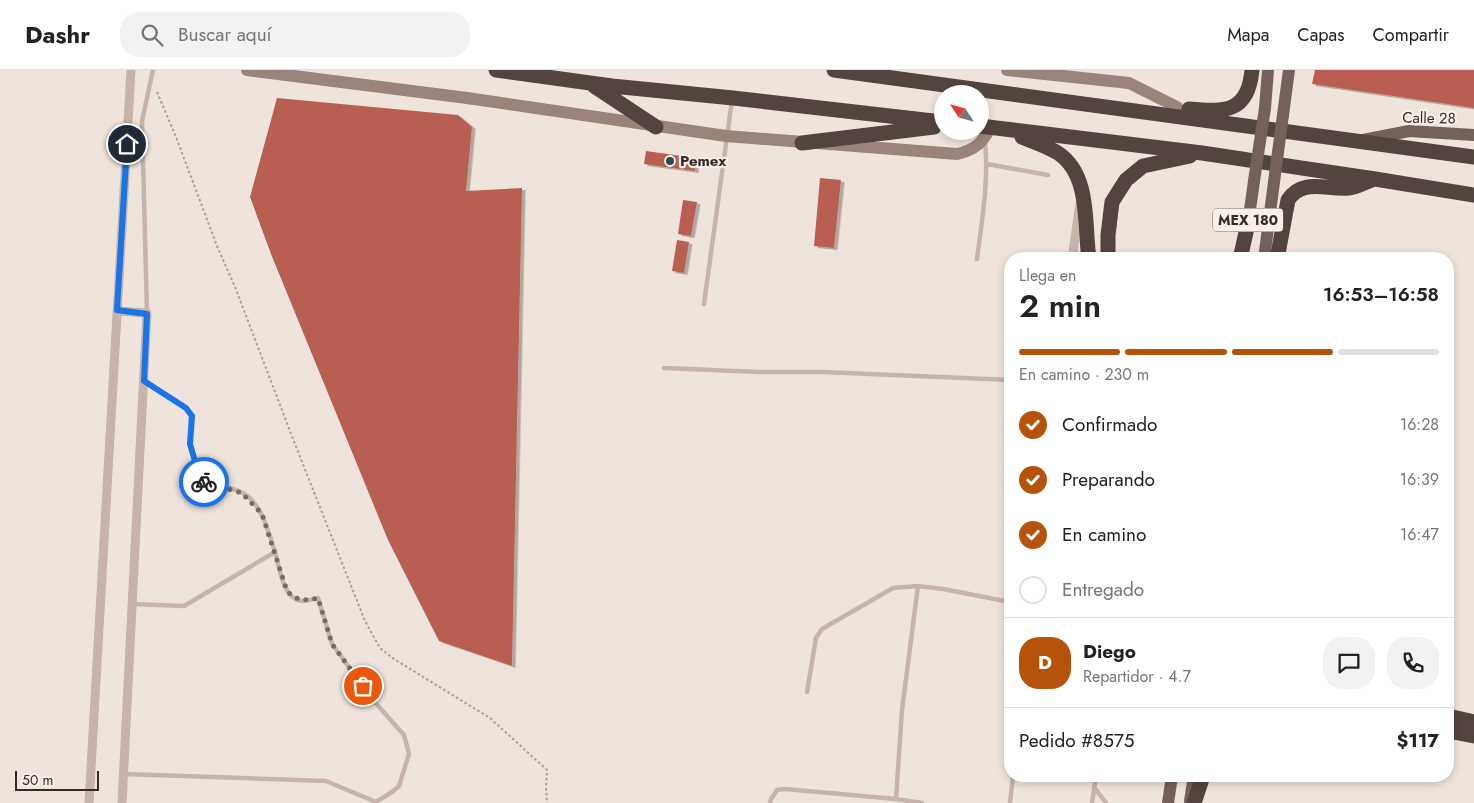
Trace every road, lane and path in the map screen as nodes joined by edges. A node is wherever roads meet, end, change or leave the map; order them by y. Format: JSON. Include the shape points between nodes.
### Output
{"nodes":[{"id":1,"x":131,"y":70,"type":"edge"},
{"id":2,"x":153,"y":70,"type":"edge"},
{"id":3,"x":247,"y":70,"type":"edge"},
{"id":4,"x":496,"y":70,"type":"edge"},
{"id":5,"x":834,"y":70,"type":"edge"},
{"id":6,"x":1007,"y":70,"type":"edge"},
{"id":7,"x":1252,"y":70,"type":"edge"},
{"id":8,"x":1268,"y":70,"type":"edge"},
{"id":9,"x":1290,"y":70,"type":"edge"},
{"id":10,"x":151,"y":79,"type":"junction"},
{"id":11,"x":588,"y":83,"type":"junction"},
{"id":12,"x":733,"y":98,"type":"junction"},
{"id":13,"x":1091,"y":105,"type":"junction"},
{"id":14,"x":1177,"y":108,"type":"junction"},
{"id":15,"x":934,"y":123,"type":"edge"},
{"id":16,"x":934,"y":125,"type":"edge"},
{"id":17,"x":656,"y":127,"type":"junction"},
{"id":18,"x":989,"y":130,"type":"edge"},
{"id":19,"x":1474,"y":135,"type":"edge"},
{"id":20,"x":726,"y":136,"type":"junction"},
{"id":21,"x":981,"y":140,"type":"edge"},
{"id":22,"x":988,"y":140,"type":"edge"},
{"id":23,"x":1355,"y":141,"type":"junction"},
{"id":24,"x":802,"y":143,"type":"junction"},
{"id":25,"x":1202,"y":153,"type":"junction"},
{"id":26,"x":1474,"y":157,"type":"edge"},
{"id":27,"x":987,"y":164,"type":"junction"},
{"id":28,"x":1048,"y":175,"type":"dead end"},
{"id":29,"x":1374,"y":178,"type":"junction"},
{"id":30,"x":1082,"y":190,"type":"junction"},
{"id":31,"x":1474,"y":195,"type":"edge"},
{"id":32,"x":1247,"y":228,"type":"joint"},
{"id":33,"x":1073,"y":252,"type":"edge"},
{"id":34,"x":1088,"y":252,"type":"edge"},
{"id":35,"x":1108,"y":252,"type":"edge"},
{"id":36,"x":1242,"y":252,"type":"edge"},
{"id":37,"x":1265,"y":252,"type":"edge"},
{"id":38,"x":1278,"y":252,"type":"edge"},
{"id":39,"x":977,"y":259,"type":"dead end"},
{"id":40,"x":704,"y":304,"type":"dead end"},
{"id":41,"x":117,"y":310,"type":"junction"},
{"id":42,"x":147,"y":314,"type":"junction"},
{"id":43,"x":664,"y":368,"type":"dead end"},
{"id":44,"x":1004,"y":380,"type":"edge"},
{"id":45,"x":144,"y":381,"type":"junction"},
{"id":46,"x":275,"y":552,"type":"junction"},
{"id":47,"x":918,"y":586,"type":"junction"},
{"id":48,"x":1004,"y":601,"type":"edge"},
{"id":49,"x":132,"y":604,"type":"junction"},
{"id":50,"x":808,"y":692,"type":"dead end"},
{"id":51,"x":1454,"y":717,"type":"edge"},
{"id":52,"x":1474,"y":722,"type":"edge"},
{"id":53,"x":1454,"y":731,"type":"edge"},
{"id":54,"x":1474,"y":736,"type":"edge"},
{"id":55,"x":124,"y":774,"type":"junction"},
{"id":56,"x":1012,"y":782,"type":"edge"},
{"id":57,"x":1095,"y":782,"type":"edge"},
{"id":58,"x":1171,"y":782,"type":"edge"},
{"id":59,"x":1193,"y":782,"type":"edge"},
{"id":60,"x":1201,"y":782,"type":"edge"},
{"id":61,"x":1094,"y":787,"type":"junction"},
{"id":62,"x":896,"y":799,"type":"junction"},
{"id":63,"x":89,"y":803,"type":"edge"},
{"id":64,"x":122,"y":803,"type":"edge"},
{"id":65,"x":547,"y":803,"type":"edge"},
{"id":66,"x":770,"y":803,"type":"edge"},
{"id":67,"x":922,"y":803,"type":"edge"},
{"id":68,"x":1010,"y":803,"type":"edge"},
{"id":69,"x":1092,"y":803,"type":"edge"},
{"id":70,"x":1106,"y":803,"type":"edge"},
{"id":71,"x":1168,"y":803,"type":"edge"},
{"id":72,"x":1190,"y":803,"type":"edge"},
{"id":73,"x":1194,"y":803,"type":"edge"}],
"edges":[{"from":1,"to":41,"type":"street"},
{"from":2,"to":10,"type":"lane"},
{"from":3,"to":17,"type":"main road"},
{"from":4,"to":11,"type":"highway"},
{"from":5,"to":13,"type":"highway"},
{"from":6,"to":14,"type":"main road","via":[[1129,82]]},
{"from":7,"to":14,"type":"highway","via":[[1245,96],[1235,106],[1214,111]]},
{"from":8,"to":32,"type":"main road","number":"MEX 180","bridge":true},
{"from":9,"to":37,"type":"main road","number":"MEX 180","bridge":true},
{"from":10,"to":42,"type":"lane","via":[[142,121]]},
{"from":10,"to":65,"type":"path","via":[[365,621],[380,648],[490,718],[547,770]]},
{"from":11,"to":12,"type":"highway"},
{"from":11,"to":17,"type":"highway"},
{"from":12,"to":15,"type":"highway"},
{"from":12,"to":20,"type":"lane"},
{"from":13,"to":14,"type":"highway","via":[[1113,101]]},
{"from":13,"to":23,"type":"highway"},
{"from":16,"to":24,"type":"highway"},
{"from":17,"to":20,"type":"main road"},
{"from":18,"to":25,"type":"highway"},
{"from":18,"to":30,"type":"highway","via":[[1058,153],[1074,170]]},
{"from":19,"to":23,"type":"main road","name":"Calle 28","via":[[1409,130]]},
{"from":20,"to":24,"type":"main road"},
{"from":20,"to":40,"type":"lane"},
{"from":21,"to":24,"type":"main road","via":[[972,151],[957,154]]},
{"from":22,"to":27,"type":"lane"},
{"from":23,"to":26,"type":"highway"},
{"from":25,"to":29,"type":"highway"},
{"from":25,"to":35,"type":"highway","via":[[1143,166],[1126,180],[1112,202]]},
{"from":27,"to":28,"type":"lane"},
{"from":27,"to":39,"type":"lane"},
{"from":29,"to":31,"type":"highway"},
{"from":29,"to":38,"type":"highway","via":[[1350,188],[1301,187],[1293,193],[1288,200]]},
{"from":30,"to":33,"type":"street"},
{"from":30,"to":34,"type":"highway"},
{"from":32,"to":36,"type":"highway"},
{"from":41,"to":42,"type":"street"},
{"from":41,"to":63,"type":"street"},
{"from":42,"to":45,"type":"street"},
{"from":43,"to":44,"type":"lane"},
{"from":45,"to":46,"type":"lane","via":[[186,408],[192,416],[190,444],[200,478],[242,493],[251,501],[262,514]]},
{"from":45,"to":49,"type":"street"},
{"from":46,"to":49,"type":"lane","via":[[184,606]]},
{"from":46,"to":55,"type":"lane","via":[[287,591],[303,601],[318,598],[332,644],[373,700],[404,735],[409,754],[399,786],[376,802],[326,781]]},
{"from":47,"to":48,"type":"lane"},
{"from":47,"to":50,"type":"lane","via":[[893,588],[822,629],[816,638]]},
{"from":47,"to":62,"type":"lane","via":[[902,710]]},
{"from":49,"to":55,"type":"street"},
{"from":51,"to":52,"type":"highway"},
{"from":53,"to":54,"type":"highway"},
{"from":55,"to":64,"type":"street"},
{"from":56,"to":68,"type":"lane"},
{"from":57,"to":61,"type":"lane"},
{"from":58,"to":71,"type":"main road"},
{"from":59,"to":72,"type":"main road"},
{"from":60,"to":73,"type":"highway"},
{"from":61,"to":69,"type":"lane"},
{"from":61,"to":70,"type":"lane"},
{"from":62,"to":66,"type":"lane","via":[[785,789],[777,790]]},
{"from":62,"to":67,"type":"lane"}]}
